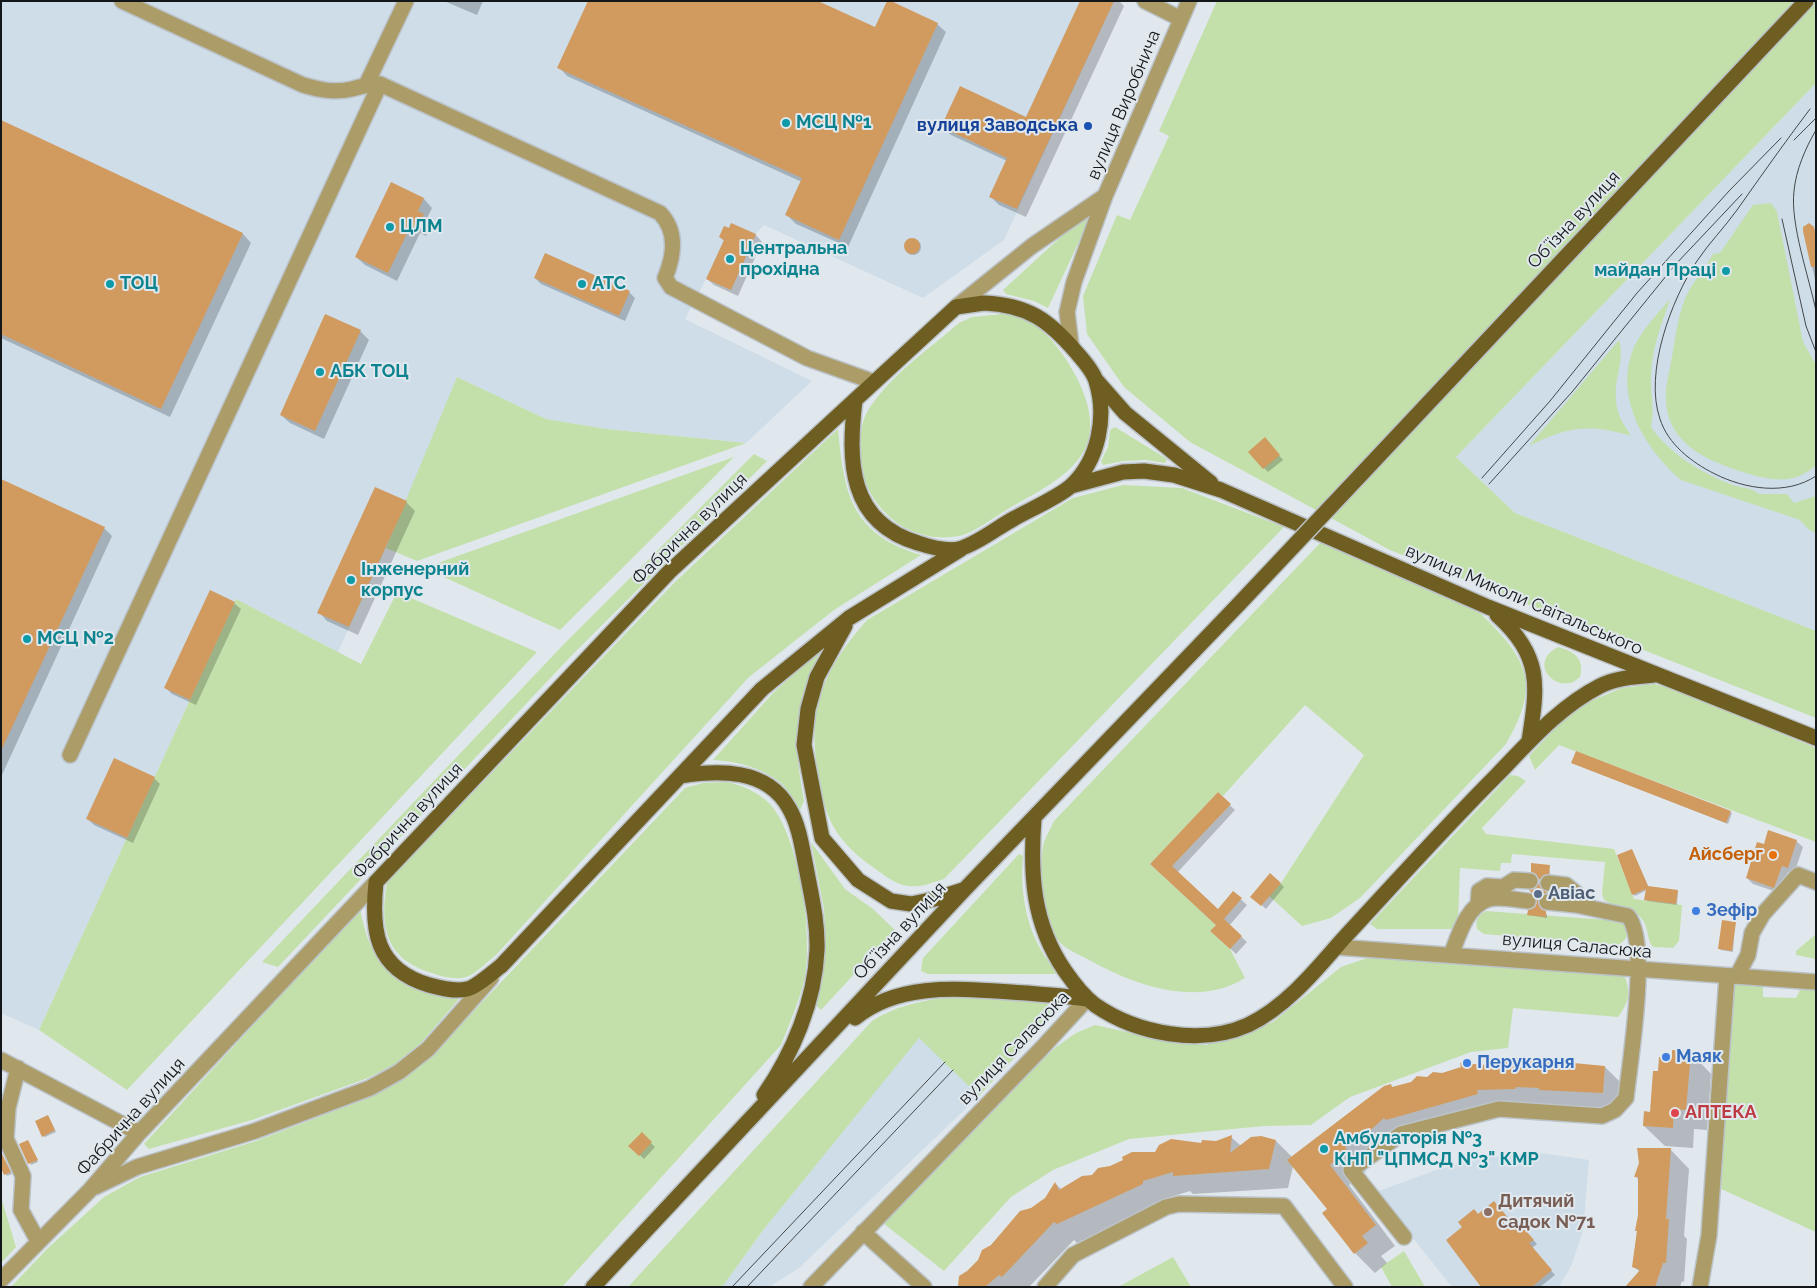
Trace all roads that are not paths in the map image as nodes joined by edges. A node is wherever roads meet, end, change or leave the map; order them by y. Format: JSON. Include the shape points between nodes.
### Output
{"nodes":[{"id":1,"x":122,"y":1,"type":"edge"},
{"id":2,"x":406,"y":1,"type":"edge"},
{"id":3,"x":1144,"y":1,"type":"edge"},
{"id":4,"x":1189,"y":1,"type":"edge"},
{"id":5,"x":1806,"y":1,"type":"edge"},
{"id":6,"x":1181,"y":18,"type":"junction"},
{"id":7,"x":373,"y":84,"type":"junction"},
{"id":8,"x":1104,"y":196,"type":"junction"},
{"id":9,"x":956,"y":307,"type":"junction"},
{"id":10,"x":1071,"y":345,"type":"junction"},
{"id":11,"x":1096,"y":379,"type":"junction"},
{"id":12,"x":874,"y":382,"type":"junction"},
{"id":13,"x":855,"y":400,"type":"junction"},
{"id":14,"x":1071,"y":486,"type":"junction"},
{"id":15,"x":1221,"y":490,"type":"junction"},
{"id":16,"x":961,"y":549,"type":"junction"},
{"id":17,"x":1488,"y":608,"type":"junction"},
{"id":18,"x":849,"y":618,"type":"junction"},
{"id":19,"x":1654,"y":676,"type":"junction"},
{"id":20,"x":1816,"y":738,"type":"edge"},
{"id":21,"x":1529,"y":741,"type":"junction"},
{"id":22,"x":70,"y":755,"type":"dead end"},
{"id":23,"x":680,"y":776,"type":"junction"},
{"id":24,"x":1034,"y":818,"type":"junction"},
{"id":25,"x":1530,"y":881,"type":"dead end"},
{"id":26,"x":376,"y":882,"type":"junction"},
{"id":27,"x":1816,"y":882,"type":"edge"},
{"id":28,"x":1548,"y":883,"type":"dead end"},
{"id":29,"x":965,"y":889,"type":"junction"},
{"id":30,"x":1528,"y":901,"type":"dead end"},
{"id":31,"x":1547,"y":902,"type":"dead end"},
{"id":32,"x":1478,"y":905,"type":"junction"},
{"id":33,"x":1576,"y":905,"type":"junction"},
{"id":34,"x":1336,"y":947,"type":"junction"},
{"id":35,"x":1451,"y":955,"type":"junction"},
{"id":36,"x":502,"y":966,"type":"junction"},
{"id":37,"x":1640,"y":970,"type":"junction"},
{"id":38,"x":1732,"y":976,"type":"junction"},
{"id":39,"x":1816,"y":982,"type":"edge"},
{"id":40,"x":1087,"y":999,"type":"junction"},
{"id":41,"x":812,"y":1053,"type":"junction"},
{"id":42,"x":1,"y":1060,"type":"edge"},
{"id":43,"x":18,"y":1068,"type":"junction"},
{"id":44,"x":741,"y":1129,"type":"junction"},
{"id":45,"x":139,"y":1133,"type":"junction"},
{"id":46,"x":90,"y":1190,"type":"junction"},
{"id":47,"x":863,"y":1232,"type":"junction"},
{"id":48,"x":1404,"y":1237,"type":"dead end"},
{"id":49,"x":38,"y":1241,"type":"junction"},
{"id":50,"x":1,"y":1280,"type":"edge"},
{"id":51,"x":593,"y":1287,"type":"edge"},
{"id":52,"x":810,"y":1287,"type":"edge"},
{"id":53,"x":924,"y":1287,"type":"edge"},
{"id":54,"x":1045,"y":1287,"type":"edge"},
{"id":55,"x":1345,"y":1287,"type":"edge"},
{"id":56,"x":1700,"y":1287,"type":"edge"}],
"edges":[{"from":1,"to":7,"type":"street","via":[[303,85],[337,91]]},
{"from":2,"to":7,"type":"street"},
{"from":3,"to":6,"type":"street"},
{"from":4,"to":6,"type":"street","name":"вулиця Виробнича"},
{"from":5,"to":24,"type":"main road","name":"Обʼїзна вулиця","bridge":true},
{"from":6,"to":8,"type":"street","name":"вулиця Виробнича"},
{"from":7,"to":12,"type":"street","via":[[660,214],[669,222],[673,236],[665,278],[671,287],[807,358]]},
{"from":7,"to":22,"type":"street"},
{"from":8,"to":9,"type":"street","via":[[1032,246]]},
{"from":8,"to":10,"type":"street","name":"вулиця Виробнича","via":[[1066,312]]},
{"from":9,"to":10,"type":"main road","via":[[1007,304],[1029,311],[1046,320]]},
{"from":9,"to":12,"type":"main road","name":"Фабрична вулиця"},
{"from":10,"to":11,"type":"main road"},
{"from":11,"to":14,"type":"main road","via":[[1102,411],[1094,453]]},
{"from":11,"to":15,"type":"main road","via":[[1125,413]]},
{"from":12,"to":13,"type":"main road","name":"Фабрична вулиця"},
{"from":13,"to":16,"type":"main road","via":[[851,455],[857,487],[870,513],[909,541],[930,547]]},
{"from":13,"to":26,"type":"main road","name":"Фабрична вулиця","via":[[669,572]]},
{"from":14,"to":15,"type":"main road","via":[[1123,472],[1144,471],[1174,475]]},
{"from":14,"to":16,"type":"main road"},
{"from":15,"to":17,"type":"main road","name":"вулиця Миколи Світальського"},
{"from":16,"to":18,"type":"main road"},
{"from":17,"to":19,"type":"main road","name":"вулиця Миколи Світальського"},
{"from":17,"to":21,"type":"main road","via":[[1514,631],[1526,648],[1535,674],[1535,704]]},
{"from":18,"to":23,"type":"main road","via":[[762,689]]},
{"from":18,"to":29,"type":"main road","via":[[817,677],[808,709],[804,744],[822,838],[858,880],[891,901],[911,904],[935,900]]},
{"from":19,"to":20,"type":"main road","name":"вулиця Миколи Світальського"},
{"from":19,"to":21,"type":"main road","name":"вулиця Саласюка","via":[[1603,684],[1556,714]]},
{"from":21,"to":34,"type":"main road","name":"вулиця Саласюка"},
{"from":23,"to":36,"type":"main road"},
{"from":23,"to":44,"type":"main road","via":[[726,771],[757,779],[776,792],[789,808],[799,837],[814,909],[817,948],[808,1004],[792,1046],[770,1087]]},
{"from":24,"to":29,"type":"main road","name":"Обʼїзна вулиця"},
{"from":24,"to":40,"type":"main road","via":[[1031,868],[1040,922],[1059,962]]},
{"from":25,"to":32,"type":"street","via":[[1514,880],[1503,887],[1487,886],[1479,891]]},
{"from":26,"to":36,"type":"main road","via":[[375,932],[392,966],[415,981],[468,990]]},
{"from":26,"to":45,"type":"street","name":"Фабрична вулиця"},
{"from":27,"to":38,"type":"street","via":[[1798,875],[1752,932],[1748,955]]},
{"from":28,"to":33,"type":"street","via":[[1566,886],[1577,894]]},
{"from":29,"to":41,"type":"main road","name":"Обʼїзна вулиця"},
{"from":30,"to":32,"type":"street","via":[[1491,898]]},
{"from":31,"to":33,"type":"street"},
{"from":32,"to":35,"type":"street","via":[[1468,915]]},
{"from":33,"to":37,"type":"street","via":[[1628,916],[1635,926]]},
{"from":34,"to":35,"type":"street","name":"вулиця Саласюка"},
{"from":34,"to":40,"type":"main road","name":"вулиця Саласюка","via":[[1313,973],[1265,1015],[1215,1036],[1153,1029],[1118,1018]]},
{"from":35,"to":37,"type":"street","name":"вулиця Саласюка"},
{"from":36,"to":46,"type":"street","via":[[428,1049],[399,1072],[370,1088],[254,1131],[137,1167]]},
{"from":37,"to":38,"type":"street","name":"вулиця Саласюка"},
{"from":37,"to":48,"type":"street","via":[[1626,1098],[1615,1110],[1602,1116],[1499,1109],[1401,1134],[1351,1170]]},
{"from":38,"to":39,"type":"street","name":"вулиця Саласюка"},
{"from":38,"to":56,"type":"street","via":[[1709,1235]]},
{"from":40,"to":41,"type":"main road","via":[[991,990],[931,990],[868,1007]]},
{"from":40,"to":47,"type":"street","name":"вулиця Саласюка"},
{"from":41,"to":44,"type":"main road","name":"Обʼїзна вулиця"},
{"from":42,"to":43,"type":"street"},
{"from":43,"to":45,"type":"street"},
{"from":43,"to":49,"type":"street","via":[[8,1108],[6,1139],[24,1176],[21,1210]]},
{"from":44,"to":51,"type":"main road","name":"Обʼїзна вулиця"},
{"from":45,"to":46,"type":"street","name":"Фабрична вулиця"},
{"from":46,"to":49,"type":"street","name":"Фабрична вулиця"},
{"from":47,"to":52,"type":"street","name":"вулиця Саласюка"},
{"from":47,"to":53,"type":"street"},
{"from":49,"to":50,"type":"street","name":"Фабрична вулиця"},
{"from":54,"to":55,"type":"street","via":[[1073,1255],[1151,1213],[1178,1204],[1284,1206]]}]}
